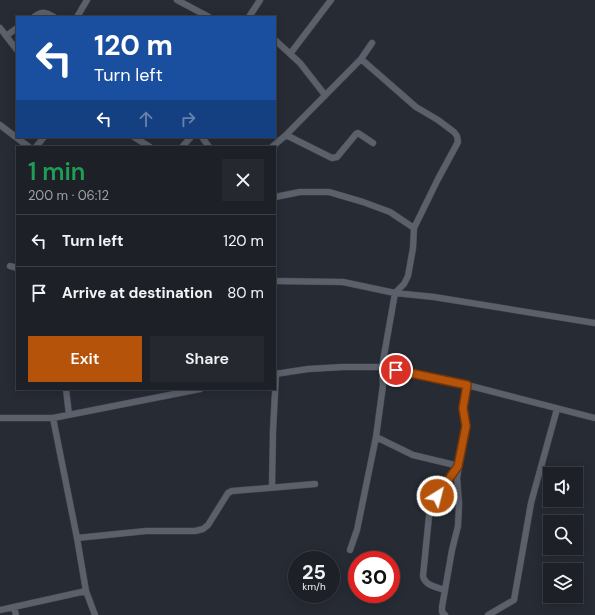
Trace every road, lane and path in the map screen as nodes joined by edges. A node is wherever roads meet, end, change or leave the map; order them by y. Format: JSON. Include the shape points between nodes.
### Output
{"nodes":[{"id":1,"x":87,"y":0,"type":"edge"},
{"id":2,"x":177,"y":0,"type":"edge"},
{"id":3,"x":260,"y":0,"type":"edge"},
{"id":4,"x":332,"y":0,"type":"edge"},
{"id":5,"x":36,"y":16,"type":"edge"},
{"id":6,"x":52,"y":16,"type":"edge"},
{"id":7,"x":79,"y":16,"type":"edge"},
{"id":8,"x":207,"y":16,"type":"edge"},
{"id":9,"x":250,"y":16,"type":"edge"},
{"id":10,"x":0,"y":28,"type":"edge"},
{"id":11,"x":16,"y":29,"type":"edge"},
{"id":12,"x":6,"y":36,"type":"junction"},
{"id":13,"x":276,"y":41,"type":"edge"},
{"id":14,"x":372,"y":43,"type":"dead end"},
{"id":15,"x":16,"y":49,"type":"edge"},
{"id":16,"x":290,"y":54,"type":"junction"},
{"id":17,"x":361,"y":59,"type":"junction"},
{"id":18,"x":325,"y":95,"type":"junction"},
{"id":19,"x":0,"y":125,"type":"edge"},
{"id":20,"x":286,"y":135,"type":"junction"},
{"id":21,"x":16,"y":137,"type":"edge"},
{"id":22,"x":17,"y":138,"type":"edge"},
{"id":23,"x":43,"y":138,"type":"edge"},
{"id":24,"x":136,"y":138,"type":"edge"},
{"id":25,"x":190,"y":138,"type":"edge"},
{"id":26,"x":373,"y":143,"type":"dead end"},
{"id":27,"x":28,"y":146,"type":"edge"},
{"id":28,"x":37,"y":146,"type":"edge"},
{"id":29,"x":148,"y":146,"type":"edge"},
{"id":30,"x":183,"y":146,"type":"edge"},
{"id":31,"x":273,"y":146,"type":"edge"},
{"id":32,"x":276,"y":197,"type":"edge"},
{"id":33,"x":414,"y":228,"type":"junction"},
{"id":34,"x":10,"y":266,"type":"dead end"},
{"id":35,"x":16,"y":268,"type":"edge"},
{"id":36,"x":276,"y":281,"type":"edge"},
{"id":37,"x":395,"y":293,"type":"junction"},
{"id":38,"x":595,"y":323,"type":"edge"},
{"id":39,"x":382,"y":367,"type":"junction"},
{"id":40,"x":276,"y":374,"type":"edge"},
{"id":41,"x":467,"y":385,"type":"junction"},
{"id":42,"x":66,"y":390,"type":"edge"},
{"id":43,"x":163,"y":390,"type":"edge"},
{"id":44,"x":195,"y":390,"type":"edge"},
{"id":45,"x":274,"y":390,"type":"edge"},
{"id":46,"x":165,"y":396,"type":"junction"},
{"id":47,"x":557,"y":408,"type":"junction"},
{"id":48,"x":69,"y":415,"type":"junction"},
{"id":49,"x":0,"y":418,"type":"edge"},
{"id":50,"x":53,"y":418,"type":"junction"},
{"id":51,"x":595,"y":418,"type":"edge"},
{"id":52,"x":376,"y":438,"type":"junction"},
{"id":53,"x":458,"y":466,"type":"junction"},
{"id":54,"x":314,"y":484,"type":"dead end"},
{"id":55,"x":272,"y":487,"type":"junction"},
{"id":56,"x":77,"y":538,"type":"junction"},
{"id":57,"x":350,"y":550,"type":"dead end"},
{"id":58,"x":445,"y":590,"type":"junction"},
{"id":59,"x":86,"y":591,"type":"junction"},
{"id":60,"x":14,"y":607,"type":"junction"},
{"id":61,"x":0,"y":610,"type":"edge"},
{"id":62,"x":16,"y":615,"type":"edge"},
{"id":63,"x":95,"y":615,"type":"edge"},
{"id":64,"x":445,"y":615,"type":"edge"},
{"id":65,"x":488,"y":615,"type":"edge"}],
"edges":[{"from":1,"to":7,"type":"street"},
{"from":2,"to":8,"type":"street"},
{"from":3,"to":9,"type":"street"},
{"from":4,"to":16,"type":"street"},
{"from":5,"to":6,"type":"street","via":[[43,12]]},
{"from":10,"to":12,"type":"street"},
{"from":11,"to":12,"type":"street"},
{"from":12,"to":15,"type":"street"},
{"from":13,"to":16,"type":"street"},
{"from":14,"to":17,"type":"street"},
{"from":16,"to":18,"type":"street"},
{"from":17,"to":18,"type":"street"},
{"from":17,"to":33,"type":"street","via":[[416,107],[438,120],[457,136],[458,142]]},
{"from":18,"to":20,"type":"street"},
{"from":19,"to":21,"type":"street"},
{"from":20,"to":26,"type":"street","via":[[332,158],[337,157],[358,133]]},
{"from":20,"to":31,"type":"street"},
{"from":22,"to":27,"type":"street"},
{"from":23,"to":28,"type":"street"},
{"from":24,"to":29,"type":"street"},
{"from":25,"to":30,"type":"street"},
{"from":32,"to":33,"type":"street","via":[[300,192],[329,192],[390,212]]},
{"from":33,"to":37,"type":"street","via":[[408,276]]},
{"from":34,"to":35,"type":"street"},
{"from":36,"to":37,"type":"street","via":[[343,282]]},
{"from":37,"to":38,"type":"street"},
{"from":37,"to":39,"type":"street"},
{"from":39,"to":40,"type":"street","via":[[308,369]]},
{"from":39,"to":41,"type":"street"},
{"from":39,"to":52,"type":"street","via":[[383,385]]},
{"from":41,"to":47,"type":"street"},
{"from":41,"to":53,"type":"street","via":[[463,408],[466,426]]},
{"from":42,"to":48,"type":"street"},
{"from":43,"to":46,"type":"street"},
{"from":44,"to":46,"type":"street"},
{"from":45,"to":55,"type":"street"},
{"from":46,"to":48,"type":"street"},
{"from":47,"to":51,"type":"street"},
{"from":47,"to":65,"type":"street","via":[[531,503],[514,600]]},
{"from":48,"to":50,"type":"street"},
{"from":49,"to":50,"type":"street"},
{"from":50,"to":56,"type":"street"},
{"from":52,"to":53,"type":"street","via":[[413,455]]},
{"from":52,"to":57,"type":"street","via":[[357,530]]},
{"from":53,"to":58,"type":"street","via":[[458,526]]},
{"from":53,"to":58,"type":"street","via":[[430,506],[423,576],[427,584]]},
{"from":54,"to":55,"type":"street"},
{"from":55,"to":56,"type":"street","via":[[228,493],[208,524],[195,532],[146,531]]},
{"from":56,"to":59,"type":"street"},
{"from":58,"to":64,"type":"street","via":[[442,607]]},
{"from":59,"to":60,"type":"street"},
{"from":59,"to":63,"type":"street"},
{"from":60,"to":61,"type":"street"},
{"from":60,"to":62,"type":"street"}]}
